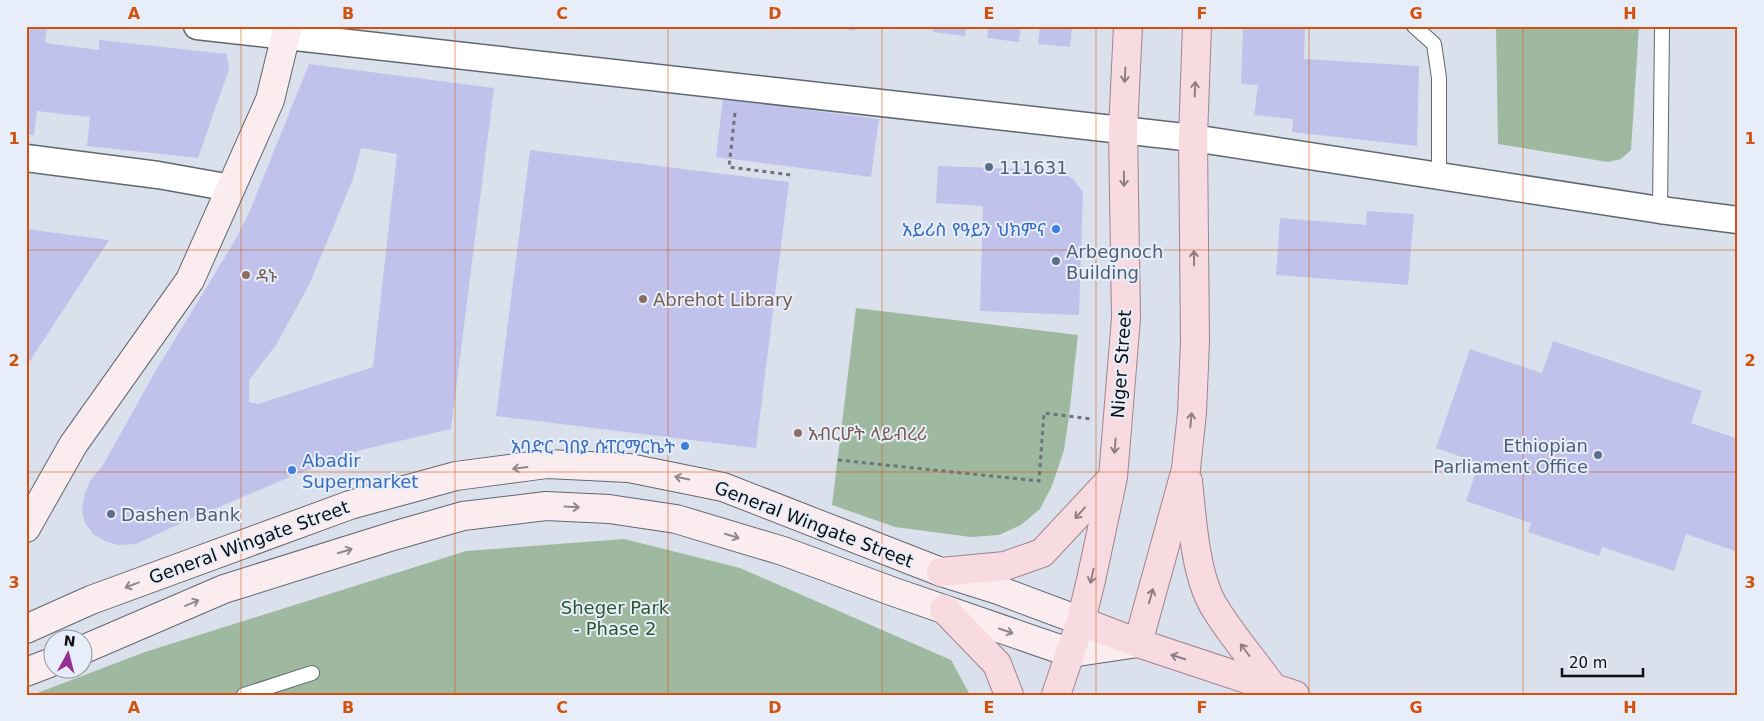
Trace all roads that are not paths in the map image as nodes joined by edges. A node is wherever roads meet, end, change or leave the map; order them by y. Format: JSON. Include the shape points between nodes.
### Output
{"nodes":[{"id":1,"x":197,"y":26,"type":"edge"},
{"id":2,"x":1128,"y":26,"type":"edge"},
{"id":3,"x":1196,"y":26,"type":"edge"},
{"id":4,"x":1414,"y":26,"type":"edge"},
{"id":5,"x":1662,"y":26,"type":"edge"},
{"id":6,"x":287,"y":31,"type":"edge"},
{"id":7,"x":1123,"y":130,"type":"junction"},
{"id":8,"x":1193,"y":138,"type":"junction"},
{"id":9,"x":26,"y":158,"type":"edge"},
{"id":10,"x":1439,"y":176,"type":"junction"},
{"id":11,"x":231,"y":188,"type":"junction"},
{"id":12,"x":1660,"y":210,"type":"junction"},
{"id":13,"x":1738,"y":220,"type":"edge"},
{"id":14,"x":1186,"y":469,"type":"junction"},
{"id":15,"x":456,"y":476,"type":"junction"},
{"id":16,"x":1113,"y":477,"type":"junction"},
{"id":17,"x":463,"y":516,"type":"junction"},
{"id":18,"x":26,"y":528,"type":"edge"},
{"id":19,"x":941,"y":572,"type":"junction"},
{"id":20,"x":944,"y":609,"type":"junction"},
{"id":21,"x":1080,"y":621,"type":"junction"},
{"id":22,"x":26,"y":629,"type":"edge"},
{"id":23,"x":1138,"y":643,"type":"junction"},
{"id":24,"x":92,"y":646,"type":"edge"},
{"id":25,"x":1071,"y":653,"type":"junction"},
{"id":26,"x":42,"y":666,"type":"edge"},
{"id":27,"x":26,"y":672,"type":"edge"},
{"id":28,"x":312,"y":673,"type":"dead end"},
{"id":29,"x":1276,"y":693,"type":"edge"},
{"id":30,"x":244,"y":695,"type":"edge"},
{"id":31,"x":1009,"y":695,"type":"edge"},
{"id":32,"x":1056,"y":695,"type":"edge"}],
"edges":[{"from":1,"to":6,"type":"street"},
{"from":2,"to":7,"type":"main road","name":"Niger Street","one_way":true},
{"from":8,"to":3,"type":"main road","one_way":true},
{"from":4,"to":10,"type":"lane","via":[[1434,44],[1439,78]]},
{"from":5,"to":12,"type":"lane"},
{"from":6,"to":7,"type":"street","via":[[738,87]]},
{"from":6,"to":11,"type":"main road","via":[[270,100]]},
{"from":7,"to":8,"type":"street"},
{"from":7,"to":16,"type":"main road","name":"Niger Street","one_way":true,"via":[[1126,318]]},
{"from":8,"to":10,"type":"street"},
{"from":14,"to":8,"type":"main road","one_way":true,"via":[[1195,341]]},
{"from":9,"to":11,"type":"street"},
{"from":10,"to":12,"type":"street"},
{"from":11,"to":18,"type":"main road","via":[[190,280],[73,444]]},
{"from":12,"to":13,"type":"street"},
{"from":23,"to":14,"type":"main road","one_way":true},
{"from":29,"to":14,"type":"main road","one_way":true,"via":[[1214,608],[1206,590],[1196,549]]},
{"from":15,"to":17,"type":"main road"},
{"from":19,"to":15,"type":"main road","name":"General Wingate Street","one_way":true,"via":[[723,487],[629,468],[547,464]]},
{"from":15,"to":22,"type":"main road","name":"General Wingate Street","one_way":true,"via":[[350,505],[91,600]]},
{"from":16,"to":19,"type":"main road","one_way":true,"via":[[1042,553],[1005,566]]},
{"from":16,"to":21,"type":"main road","name":"Niger Street","one_way":true},
{"from":17,"to":20,"type":"main road","name":"General Wingate Street","one_way":true,"via":[[546,506],[609,509],[676,519],[783,551]]},
{"from":24,"to":17,"type":"main road","name":"General Wingate Street","one_way":true,"via":[[224,589]]},
{"from":19,"to":21,"type":"main road","name":"General Wingate Street"},
{"from":20,"to":25,"type":"main road","name":"General Wingate Street","one_way":true},
{"from":20,"to":31,"type":"main road","via":[[997,664]]},
{"from":21,"to":23,"type":"main road"},
{"from":21,"to":25,"type":"main road","name":"Niger Street"},
{"from":23,"to":25,"type":"main road","name":"General Wingate Street"},
{"from":29,"to":23,"type":"main road","one_way":true},
{"from":25,"to":32,"type":"main road","name":"Niger Street"},
{"from":26,"to":27,"type":"main road"},
{"from":28,"to":30,"type":"lane"}]}
